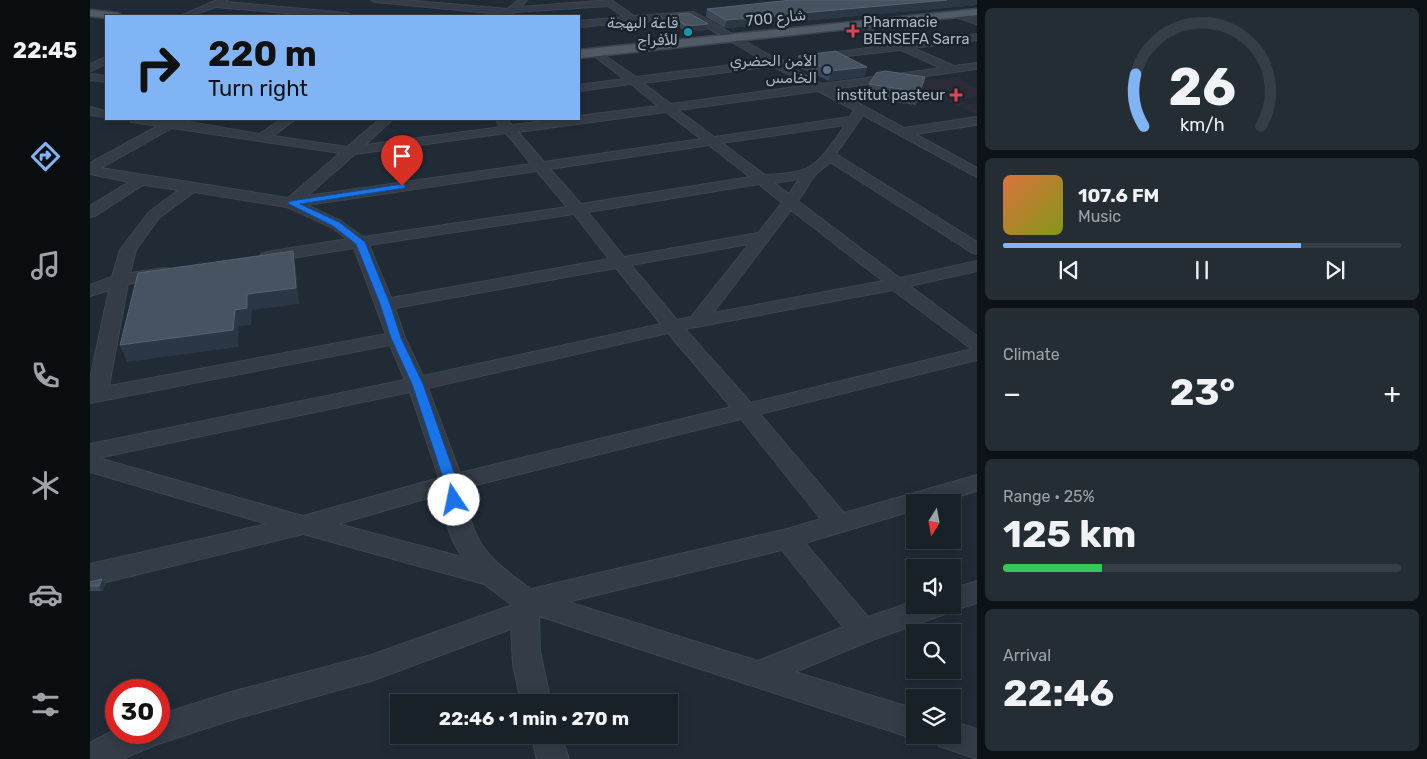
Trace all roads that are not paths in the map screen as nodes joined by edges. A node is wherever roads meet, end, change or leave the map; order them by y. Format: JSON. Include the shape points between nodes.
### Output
{"nodes":[{"id":1,"x":224,"y":0,"type":"edge"},
{"id":2,"x":375,"y":0,"type":"edge"},
{"id":3,"x":464,"y":0,"type":"edge"},
{"id":4,"x":524,"y":0,"type":"edge"},
{"id":5,"x":398,"y":1,"type":"edge"},
{"id":6,"x":608,"y":2,"type":"edge"},
{"id":7,"x":215,"y":4,"type":"junction"},
{"id":8,"x":323,"y":4,"type":"dead end"},
{"id":9,"x":678,"y":5,"type":"dead end"},
{"id":10,"x":455,"y":7,"type":"junction"},
{"id":11,"x":307,"y":12,"type":"junction"},
{"id":12,"x":710,"y":12,"type":"edge"},
{"id":13,"x":977,"y":12,"type":"edge"},
{"id":14,"x":90,"y":13,"type":"edge"},
{"id":15,"x":512,"y":13,"type":"edge"},
{"id":16,"x":690,"y":14,"type":"junction"},
{"id":17,"x":956,"y":14,"type":"junction"},
{"id":18,"x":109,"y":15,"type":"edge"},
{"id":19,"x":187,"y":15,"type":"edge"},
{"id":20,"x":337,"y":15,"type":"edge"},
{"id":21,"x":632,"y":19,"type":"junction"},
{"id":22,"x":977,"y":21,"type":"edge"},
{"id":23,"x":580,"y":24,"type":"edge"},
{"id":24,"x":853,"y":25,"type":"junction"},
{"id":25,"x":977,"y":37,"type":"edge"},
{"id":26,"x":730,"y":38,"type":"junction"},
{"id":27,"x":899,"y":47,"type":"junction"},
{"id":28,"x":597,"y":53,"type":"junction"},
{"id":29,"x":580,"y":54,"type":"edge"},
{"id":30,"x":105,"y":60,"type":"edge"},
{"id":31,"x":777,"y":63,"type":"junction"},
{"id":32,"x":977,"y":66,"type":"edge"},
{"id":33,"x":90,"y":68,"type":"edge"},
{"id":34,"x":954,"y":70,"type":"junction"},
{"id":35,"x":90,"y":76,"type":"edge"},
{"id":36,"x":969,"y":76,"type":"dead end"},
{"id":37,"x":105,"y":79,"type":"edge"},
{"id":38,"x":634,"y":81,"type":"junction"},
{"id":39,"x":580,"y":88,"type":"edge"},
{"id":40,"x":824,"y":88,"type":"junction"},
{"id":41,"x":670,"y":108,"type":"junction"},
{"id":42,"x":90,"y":111,"type":"edge"},
{"id":43,"x":105,"y":114,"type":"edge"},
{"id":44,"x":857,"y":115,"type":"junction"},
{"id":45,"x":580,"y":117,"type":"edge"},
{"id":46,"x":148,"y":120,"type":"edge"},
{"id":47,"x":288,"y":120,"type":"edge"},
{"id":48,"x":386,"y":120,"type":"edge"},
{"id":49,"x":546,"y":120,"type":"edge"},
{"id":50,"x":977,"y":121,"type":"edge"},
{"id":51,"x":175,"y":122,"type":"edge"},
{"id":52,"x":505,"y":124,"type":"edge"},
{"id":53,"x":902,"y":132,"type":"junction"},
{"id":54,"x":260,"y":138,"type":"junction"},
{"id":55,"x":714,"y":141,"type":"junction"},
{"id":56,"x":349,"y":151,"type":"junction"},
{"id":57,"x":828,"y":155,"type":"junction"},
{"id":58,"x":539,"y":166,"type":"junction"},
{"id":59,"x":90,"y":170,"type":"edge"},
{"id":60,"x":975,"y":170,"type":"edge"},
{"id":61,"x":810,"y":173,"type":"junction"},
{"id":62,"x":760,"y":179,"type":"junction"},
{"id":63,"x":141,"y":180,"type":"junction"},
{"id":64,"x":191,"y":188,"type":"junction"},
{"id":65,"x":790,"y":202,"type":"junction"},
{"id":66,"x":291,"y":203,"type":"junction"},
{"id":67,"x":578,"y":210,"type":"junction"},
{"id":68,"x":90,"y":213,"type":"edge"},
{"id":69,"x":762,"y":237,"type":"junction"},
{"id":70,"x":360,"y":242,"type":"junction"},
{"id":71,"x":977,"y":249,"type":"edge"},
{"id":72,"x":254,"y":259,"type":"edge"},
{"id":73,"x":619,"y":262,"type":"junction"},
{"id":74,"x":977,"y":266,"type":"edge"},
{"id":75,"x":177,"y":271,"type":"edge"},
{"id":76,"x":120,"y":280,"type":"junction"},
{"id":77,"x":896,"y":284,"type":"junction"},
{"id":78,"x":90,"y":291,"type":"edge"},
{"id":79,"x":385,"y":304,"type":"junction"},
{"id":80,"x":697,"y":322,"type":"junction"},
{"id":81,"x":673,"y":327,"type":"junction"},
{"id":82,"x":396,"y":338,"type":"junction"},
{"id":83,"x":977,"y":345,"type":"edge"},
{"id":84,"x":977,"y":354,"type":"edge"},
{"id":85,"x":417,"y":384,"type":"junction"},
{"id":86,"x":94,"y":395,"type":"edge"},
{"id":87,"x":747,"y":412,"type":"junction"},
{"id":88,"x":90,"y":452,"type":"edge"},
{"id":89,"x":90,"y":464,"type":"edge"},
{"id":90,"x":977,"y":483,"type":"edge"},
{"id":91,"x":452,"y":484,"type":"junction"},
{"id":92,"x":838,"y":523,"type":"junction"},
{"id":93,"x":303,"y":525,"type":"junction"},
{"id":94,"x":787,"y":539,"type":"junction"},
{"id":95,"x":90,"y":575,"type":"edge"},
{"id":96,"x":492,"y":575,"type":"junction"},
{"id":97,"x":977,"y":592,"type":"edge"},
{"id":98,"x":961,"y":597,"type":"edge"},
{"id":99,"x":526,"y":606,"type":"junction"},
{"id":100,"x":911,"y":614,"type":"edge"},
{"id":101,"x":863,"y":630,"type":"junction"},
{"id":102,"x":759,"y":674,"type":"junction"},
{"id":103,"x":534,"y":694,"type":"edge"},
{"id":104,"x":906,"y":721,"type":"edge"},
{"id":105,"x":170,"y":726,"type":"edge"},
{"id":106,"x":961,"y":739,"type":"edge"},
{"id":107,"x":117,"y":744,"type":"edge"},
{"id":108,"x":549,"y":744,"type":"edge"},
{"id":109,"x":977,"y":744,"type":"edge"},
{"id":110,"x":92,"y":759,"type":"edge"},
{"id":111,"x":553,"y":759,"type":"edge"}],
"edges":[{"from":1,"to":7,"type":"street"},
{"from":2,"to":5,"type":"street"},
{"from":3,"to":10,"type":"street"},
{"from":4,"to":15,"type":"street"},
{"from":5,"to":10,"type":"street"},
{"from":6,"to":15,"type":"street"},
{"from":6,"to":21,"type":"street"},
{"from":7,"to":11,"type":"street"},
{"from":7,"to":19,"type":"street"},
{"from":8,"to":11,"type":"street"},
{"from":9,"to":16,"type":"street"},
{"from":10,"to":15,"type":"street"},
{"from":11,"to":20,"type":"street"},
{"from":12,"to":16,"type":"street"},
{"from":13,"to":17,"type":"main road","name":"شارع 700"},
{"from":14,"to":18,"type":"main road"},
{"from":16,"to":21,"type":"street"},
{"from":16,"to":26,"type":"street"},
{"from":17,"to":22,"type":"street"},
{"from":17,"to":24,"type":"main road","name":"شارع 700"},
{"from":21,"to":23,"type":"street"},
{"from":24,"to":26,"type":"main road","name":"شارع 700"},
{"from":24,"to":27,"type":"street"},
{"from":25,"to":27,"type":"street"},
{"from":26,"to":28,"type":"main road","name":"شارع 700"},
{"from":26,"to":31,"type":"street"},
{"from":27,"to":31,"type":"street"},
{"from":27,"to":34,"type":"street"},
{"from":28,"to":29,"type":"main road","name":"شارع 700"},
{"from":28,"to":38,"type":"street"},
{"from":30,"to":33,"type":"street"},
{"from":31,"to":38,"type":"street"},
{"from":31,"to":40,"type":"street"},
{"from":32,"to":34,"type":"street"},
{"from":34,"to":36,"type":"street"},
{"from":34,"to":40,"type":"street"},
{"from":35,"to":37,"type":"street"},
{"from":38,"to":39,"type":"street"},
{"from":38,"to":41,"type":"street"},
{"from":40,"to":41,"type":"street"},
{"from":40,"to":44,"type":"street"},
{"from":41,"to":45,"type":"street"},
{"from":41,"to":55,"type":"street"},
{"from":42,"to":43,"type":"street"},
{"from":44,"to":53,"type":"street"},
{"from":44,"to":55,"type":"street"},
{"from":44,"to":57,"type":"street"},
{"from":46,"to":51,"type":"street"},
{"from":47,"to":54,"type":"street"},
{"from":48,"to":56,"type":"street"},
{"from":49,"to":52,"type":"street"},
{"from":50,"to":53,"type":"street"},
{"from":51,"to":54,"type":"street"},
{"from":51,"to":59,"type":"street"},
{"from":52,"to":56,"type":"street"},
{"from":52,"to":58,"type":"street"},
{"from":53,"to":60,"type":"street"},
{"from":54,"to":56,"type":"street"},
{"from":55,"to":58,"type":"street"},
{"from":55,"to":62,"type":"street"},
{"from":56,"to":66,"type":"street"},
{"from":57,"to":61,"type":"street"},
{"from":57,"to":71,"type":"street"},
{"from":58,"to":66,"type":"street"},
{"from":58,"to":67,"type":"street"},
{"from":59,"to":63,"type":"street"},
{"from":61,"to":62,"type":"street"},
{"from":61,"to":65,"type":"street"},
{"from":62,"to":65,"type":"street"},
{"from":62,"to":67,"type":"street"},
{"from":63,"to":64,"type":"street"},
{"from":63,"to":68,"type":"street"},
{"from":64,"to":66,"type":"street"},
{"from":64,"to":76,"type":"street","via":[[162,208],[144,227],[128,250]]},
{"from":65,"to":69,"type":"street"},
{"from":65,"to":77,"type":"street"},
{"from":66,"to":70,"type":"street","via":[[336,224]]},
{"from":67,"to":70,"type":"street"},
{"from":67,"to":73,"type":"street"},
{"from":69,"to":73,"type":"street"},
{"from":69,"to":80,"type":"street"},
{"from":70,"to":72,"type":"street"},
{"from":70,"to":79,"type":"street"},
{"from":73,"to":79,"type":"street"},
{"from":73,"to":81,"type":"street"},
{"from":74,"to":77,"type":"street"},
{"from":75,"to":76,"type":"street"},
{"from":76,"to":78,"type":"street"},
{"from":76,"to":86,"type":"street"},
{"from":77,"to":80,"type":"street"},
{"from":77,"to":83,"type":"street"},
{"from":79,"to":82,"type":"street"},
{"from":80,"to":81,"type":"street"},
{"from":81,"to":85,"type":"street"},
{"from":81,"to":87,"type":"street"},
{"from":82,"to":85,"type":"street"},
{"from":82,"to":86,"type":"street"},
{"from":84,"to":87,"type":"street"},
{"from":85,"to":88,"type":"street"},
{"from":85,"to":91,"type":"street"},
{"from":87,"to":91,"type":"street"},
{"from":87,"to":92,"type":"street"},
{"from":89,"to":93,"type":"street"},
{"from":90,"to":92,"type":"street"},
{"from":91,"to":93,"type":"street"},
{"from":91,"to":96,"type":"street","via":[[456,518],[464,539]]},
{"from":92,"to":94,"type":"street"},
{"from":93,"to":95,"type":"street"},
{"from":93,"to":96,"type":"street"},
{"from":94,"to":99,"type":"street"},
{"from":94,"to":101,"type":"street"},
{"from":96,"to":99,"type":"street"},
{"from":97,"to":98,"type":"street"},
{"from":99,"to":102,"type":"street"},
{"from":99,"to":103,"type":"street","via":[[524,650]]},
{"from":99,"to":105,"type":"street","via":[[371,668]]},
{"from":100,"to":101,"type":"street"},
{"from":101,"to":102,"type":"street"},
{"from":102,"to":104,"type":"street"},
{"from":106,"to":109,"type":"street"},
{"from":107,"to":110,"type":"street"},
{"from":108,"to":111,"type":"street"}]}
